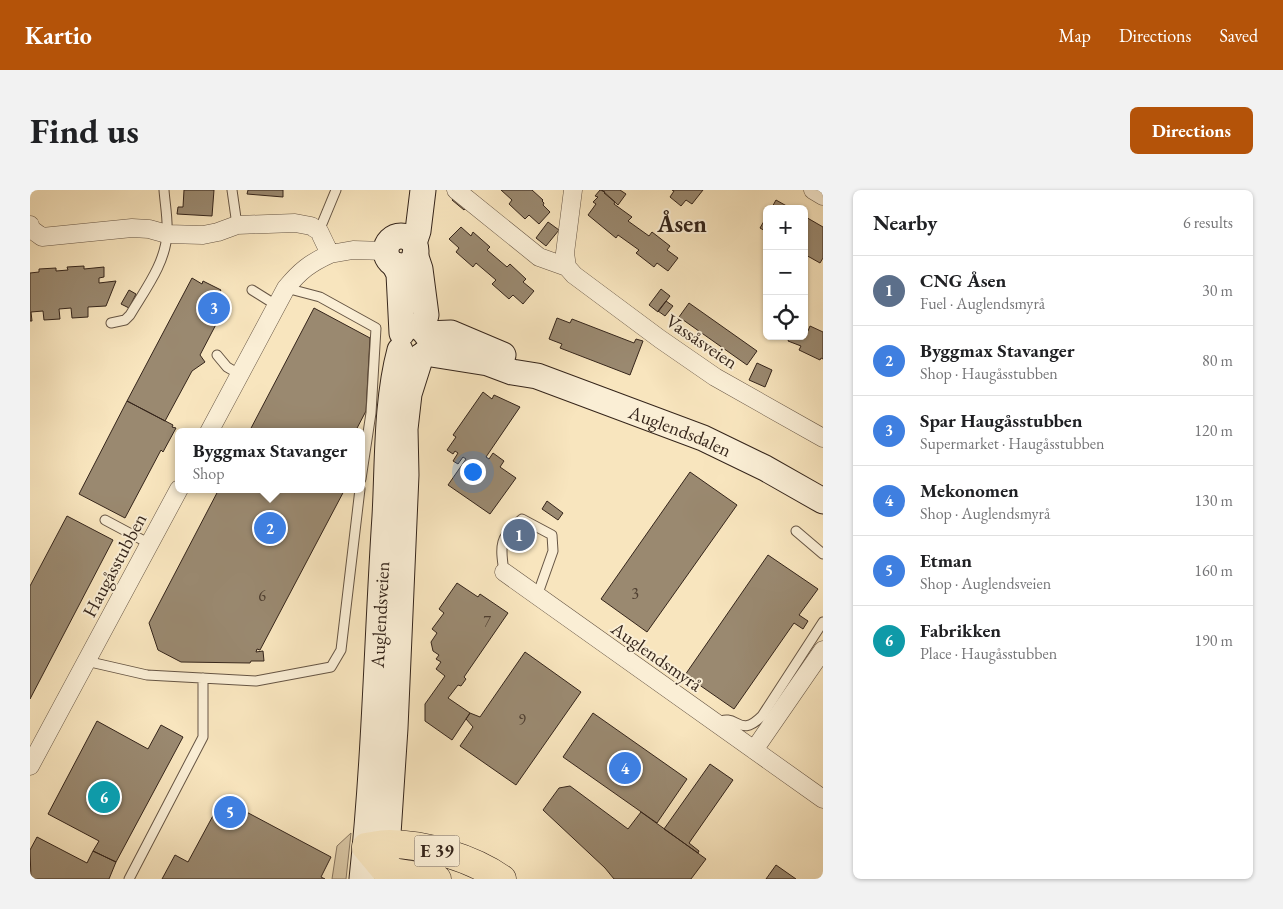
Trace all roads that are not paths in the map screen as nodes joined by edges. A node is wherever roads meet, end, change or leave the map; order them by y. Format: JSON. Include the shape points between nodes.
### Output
{"nodes":[{"id":1,"x":164,"y":190,"type":"edge"},
{"id":2,"x":232,"y":190,"type":"edge"},
{"id":3,"x":336,"y":190,"type":"edge"},
{"id":4,"x":409,"y":190,"type":"edge"},
{"id":5,"x":423,"y":190,"type":"edge"},
{"id":6,"x":456,"y":190,"type":"edge"},
{"id":7,"x":573,"y":190,"type":"edge"},
{"id":8,"x":813,"y":190,"type":"edge"},
{"id":9,"x":823,"y":196,"type":"edge"},
{"id":10,"x":237,"y":224,"type":"junction"},
{"id":11,"x":30,"y":225,"type":"edge"},
{"id":12,"x":319,"y":232,"type":"junction"},
{"id":13,"x":167,"y":234,"type":"junction"},
{"id":14,"x":400,"y":250,"type":"junction"},
{"id":15,"x":330,"y":254,"type":"junction"},
{"id":16,"x":567,"y":267,"type":"junction"},
{"id":17,"x":286,"y":288,"type":"junction"},
{"id":18,"x":252,"y":290,"type":"dead end"},
{"id":19,"x":276,"y":305,"type":"junction"},
{"id":20,"x":110,"y":323,"type":"dead end"},
{"id":21,"x":416,"y":343,"type":"junction"},
{"id":22,"x":217,"y":355,"type":"dead end"},
{"id":23,"x":239,"y":374,"type":"junction"},
{"id":24,"x":211,"y":428,"type":"edge"},
{"id":25,"x":823,"y":438,"type":"edge"},
{"id":26,"x":365,"y":453,"type":"edge"},
{"id":27,"x":177,"y":493,"type":"edge"},
{"id":28,"x":360,"y":493,"type":"edge"},
{"id":29,"x":821,"y":501,"type":"edge"},
{"id":30,"x":105,"y":520,"type":"dead end"},
{"id":31,"x":796,"y":531,"type":"dead end"},
{"id":32,"x":150,"y":544,"type":"junction"},
{"id":33,"x":823,"y":554,"type":"edge"},
{"id":34,"x":504,"y":572,"type":"joint"},
{"id":35,"x":537,"y":596,"type":"junction"},
{"id":36,"x":823,"y":622,"type":"edge"},
{"id":37,"x":823,"y":650,"type":"edge"},
{"id":38,"x":86,"y":661,"type":"junction"},
{"id":39,"x":203,"y":678,"type":"junction"},
{"id":40,"x":716,"y":723,"type":"junction"},
{"id":41,"x":754,"y":750,"type":"junction"},
{"id":42,"x":30,"y":766,"type":"edge"},
{"id":43,"x":823,"y":799,"type":"edge"},
{"id":44,"x":377,"y":845,"type":"junction"},
{"id":45,"x":378,"y":876,"type":"edge"},
{"id":46,"x":129,"y":879,"type":"edge"},
{"id":47,"x":438,"y":879,"type":"edge"},
{"id":48,"x":502,"y":879,"type":"edge"}],
"edges":[{"from":1,"to":13,"type":"lane"},
{"from":2,"to":10,"type":"lane"},
{"from":3,"to":12,"type":"lane"},
{"from":4,"to":14,"type":"main road"},
{"from":5,"to":14,"type":"main road","via":[[418,231]]},
{"from":6,"to":16,"type":"street","name":"Vassåsveien","via":[[539,257]]},
{"from":7,"to":16,"type":"street","via":[[565,253]]},
{"from":8,"to":9,"type":"street"},
{"from":10,"to":12,"type":"street","via":[[295,223],[311,226]]},
{"from":10,"to":13,"type":"street","via":[[203,235]]},
{"from":11,"to":13,"type":"street","via":[[42,236],[132,228]]},
{"from":12,"to":15,"type":"street"},
{"from":13,"to":20,"type":"lane","via":[[164,252],[130,315]]},
{"from":14,"to":15,"type":"street","via":[[353,250]]},
{"from":14,"to":21,"type":"main road","via":[[399,274]]},
{"from":15,"to":17,"type":"street","via":[[302,270]]},
{"from":16,"to":25,"type":"street","name":"Vassåsveien","via":[[715,378]]},
{"from":17,"to":19,"type":"street"},
{"from":17,"to":26,"type":"lane","via":[[320,297],[376,328]]},
{"from":18,"to":19,"type":"lane"},
{"from":19,"to":23,"type":"street"},
{"from":21,"to":29,"type":"main road","name":"Auglendsdalen","via":[[512,372],[537,376],[702,438],[765,468]]},
{"from":21,"to":44,"type":"main road","name":"Auglendsveien","via":[[405,429],[406,475]]},
{"from":22,"to":23,"type":"lane","via":[[227,367]]},
{"from":23,"to":24,"type":"street"},
{"from":27,"to":32,"type":"street","name":"Haugåsstubben"},
{"from":28,"to":39,"type":"lane","via":[[341,650],[331,666],[256,681]]},
{"from":30,"to":32,"type":"lane"},
{"from":31,"to":33,"type":"lane"},
{"from":32,"to":38,"type":"street","name":"Haugåsstubben"},
{"from":34,"to":35,"type":"street","name":"Auglendsmyrå"},
{"from":34,"to":35,"type":"lane","name":"Auglendsmyrå","via":[[500,546],[509,528],[522,519],[552,535],[553,551]]},
{"from":35,"to":40,"type":"street","name":"Auglendsmyrå"},
{"from":36,"to":40,"type":"lane","via":[[754,724],[739,725],[729,719]]},
{"from":37,"to":41,"type":"street"},
{"from":38,"to":39,"type":"lane","via":[[146,675]]},
{"from":38,"to":42,"type":"street","name":"Haugåsstubben"},
{"from":39,"to":46,"type":"lane","via":[[203,737]]},
{"from":40,"to":41,"type":"street","name":"Auglendsmyrå"},
{"from":41,"to":43,"type":"street","name":"Auglendsmyrå"},
{"from":44,"to":45,"type":"highway","number":"E 39"},
{"from":44,"to":48,"type":"highway","number":"E 39","via":[[413,847],[451,855],[482,866]]},
{"from":45,"to":47,"type":"highway","number":"E 39"}]}
